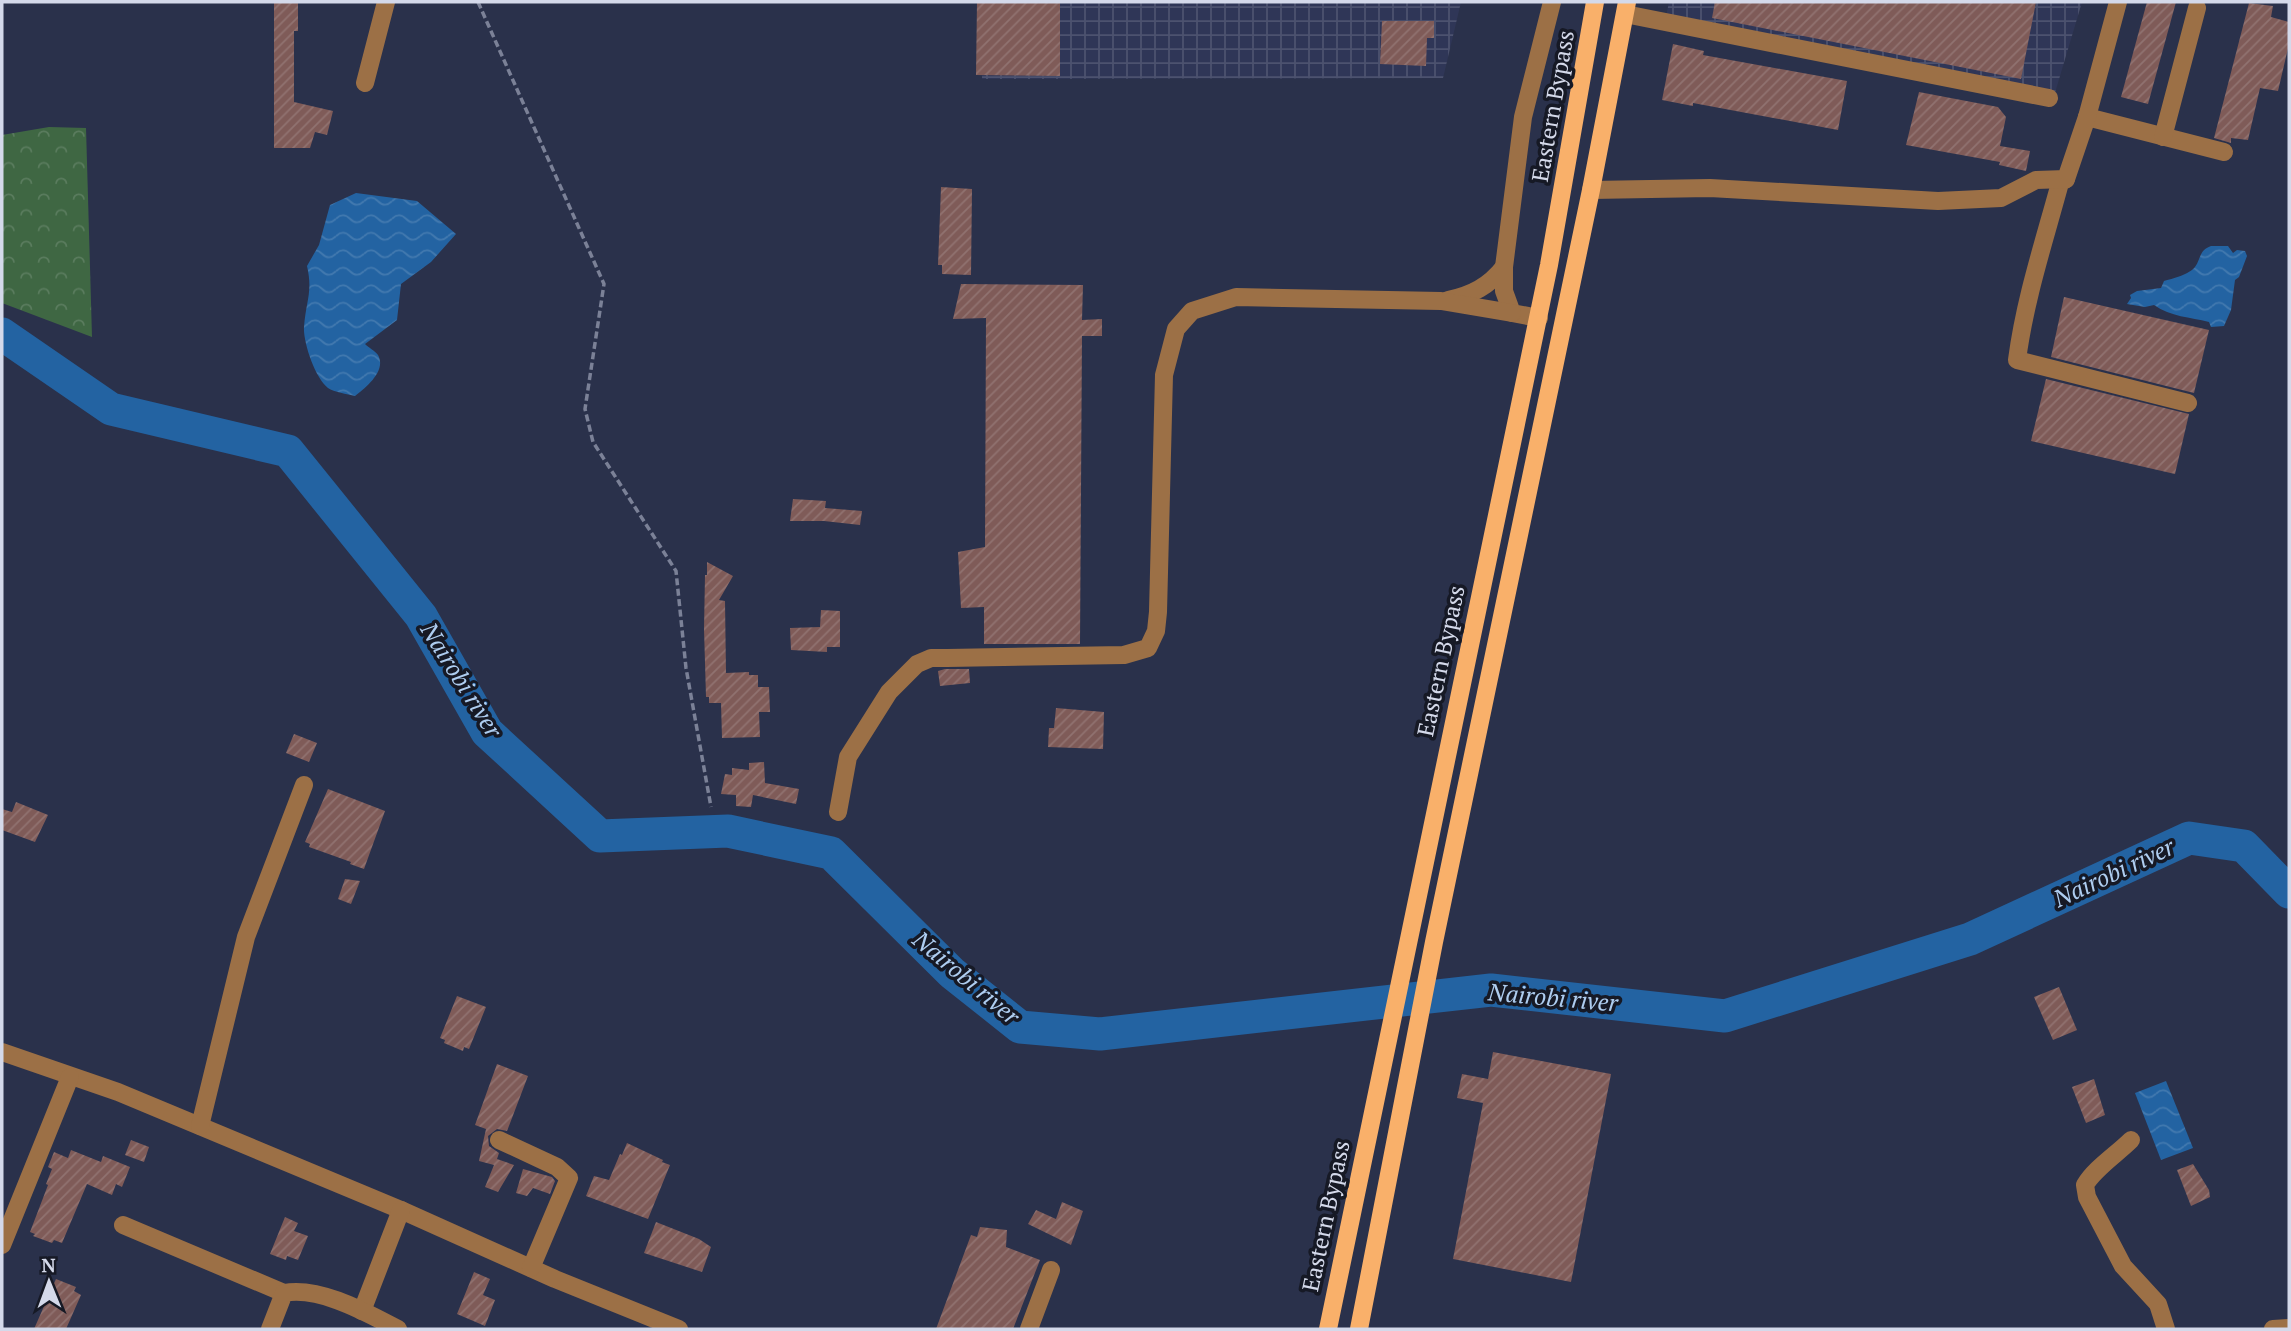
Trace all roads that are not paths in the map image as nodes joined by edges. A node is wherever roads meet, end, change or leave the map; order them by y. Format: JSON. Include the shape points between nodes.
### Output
{"nodes":[{"id":1,"x":386,"y":2,"type":"edge"},
{"id":2,"x":1552,"y":2,"type":"edge"},
{"id":3,"x":1595,"y":2,"type":"edge"},
{"id":4,"x":2118,"y":2,"type":"edge"},
{"id":5,"x":1626,"y":8,"type":"edge"},
{"id":6,"x":2197,"y":8,"type":"dead end"},
{"id":7,"x":365,"y":83,"type":"dead end"},
{"id":8,"x":2049,"y":98,"type":"dead end"},
{"id":9,"x":2087,"y":117,"type":"junction"},
{"id":10,"x":2163,"y":137,"type":"junction"},
{"id":11,"x":2224,"y":152,"type":"dead end"},
{"id":12,"x":2066,"y":178,"type":"junction"},
{"id":13,"x":1591,"y":190,"type":"junction"},
{"id":14,"x":1504,"y":267,"type":"junction"},
{"id":15,"x":1441,"y":301,"type":"junction"},
{"id":16,"x":1512,"y":313,"type":"junction"},
{"id":17,"x":1539,"y":318,"type":"junction"},
{"id":18,"x":2188,"y":403,"type":"dead end"},
{"id":19,"x":304,"y":785,"type":"dead end"},
{"id":20,"x":838,"y":812,"type":"dead end"},
{"id":21,"x":2,"y":1052,"type":"edge"},
{"id":22,"x":70,"y":1077,"type":"junction"},
{"id":23,"x":200,"y":1126,"type":"junction"},
{"id":24,"x":499,"y":1140,"type":"dead end"},
{"id":25,"x":2131,"y":1140,"type":"dead end"},
{"id":26,"x":401,"y":1210,"type":"junction"},
{"id":27,"x":123,"y":1224,"type":"dead end"},
{"id":28,"x":2,"y":1245,"type":"edge"},
{"id":29,"x":531,"y":1268,"type":"junction"},
{"id":30,"x":1051,"y":1270,"type":"dead end"},
{"id":31,"x":285,"y":1293,"type":"junction"},
{"id":32,"x":362,"y":1311,"type":"junction"},
{"id":33,"x":2289,"y":1328,"type":"edge"},
{"id":34,"x":270,"y":1329,"type":"edge"},
{"id":35,"x":398,"y":1329,"type":"edge"},
{"id":36,"x":679,"y":1329,"type":"edge"},
{"id":37,"x":1029,"y":1329,"type":"edge"},
{"id":38,"x":1328,"y":1329,"type":"edge"},
{"id":39,"x":1359,"y":1329,"type":"edge"},
{"id":40,"x":2166,"y":1329,"type":"edge"},
{"id":41,"x":2273,"y":1329,"type":"edge"}],
"edges":[{"from":1,"to":7,"type":"street"},
{"from":2,"to":14,"type":"street","via":[[1523,117]]},
{"from":3,"to":17,"type":"main road","name":"Eastern Bypass"},
{"from":4,"to":9,"type":"street"},
{"from":5,"to":8,"type":"street"},
{"from":5,"to":13,"type":"main road"},
{"from":6,"to":10,"type":"street"},
{"from":9,"to":10,"type":"street"},
{"from":9,"to":12,"type":"street"},
{"from":10,"to":11,"type":"street"},
{"from":12,"to":13,"type":"street","via":[[2036,180],[2001,198],[1938,201],[1710,188]]},
{"from":12,"to":18,"type":"street","via":[[2060,183],[2030,284],[2017,360]]},
{"from":13,"to":39,"type":"main road","via":[[1434,942]]},
{"from":14,"to":15,"type":"street","via":[[1483,288]]},
{"from":14,"to":16,"type":"street","via":[[1504,292]]},
{"from":15,"to":16,"type":"street"},
{"from":15,"to":20,"type":"street","via":[[1236,297],[1192,311],[1176,329],[1164,375],[1158,612],[1148,648],[1124,655],[939,658],[917,664],[889,692],[848,757]]},
{"from":16,"to":17,"type":"street"},
{"from":17,"to":38,"type":"main road","name":"Eastern Bypass"},
{"from":19,"to":23,"type":"street","via":[[246,937]]},
{"from":21,"to":22,"type":"street"},
{"from":22,"to":23,"type":"street"},
{"from":22,"to":28,"type":"street"},
{"from":23,"to":26,"type":"street"},
{"from":24,"to":29,"type":"street","via":[[557,1167],[569,1178]]},
{"from":25,"to":40,"type":"street","via":[[2090,1177],[2085,1185],[2087,1197],[2123,1266],[2158,1304]]},
{"from":26,"to":29,"type":"street"},
{"from":26,"to":32,"type":"street"},
{"from":27,"to":31,"type":"street"},
{"from":29,"to":36,"type":"street"},
{"from":30,"to":37,"type":"street"},
{"from":31,"to":32,"type":"street","via":[[307,1292]]},
{"from":31,"to":34,"type":"street"},
{"from":32,"to":35,"type":"street"},
{"from":33,"to":41,"type":"street"}]}
